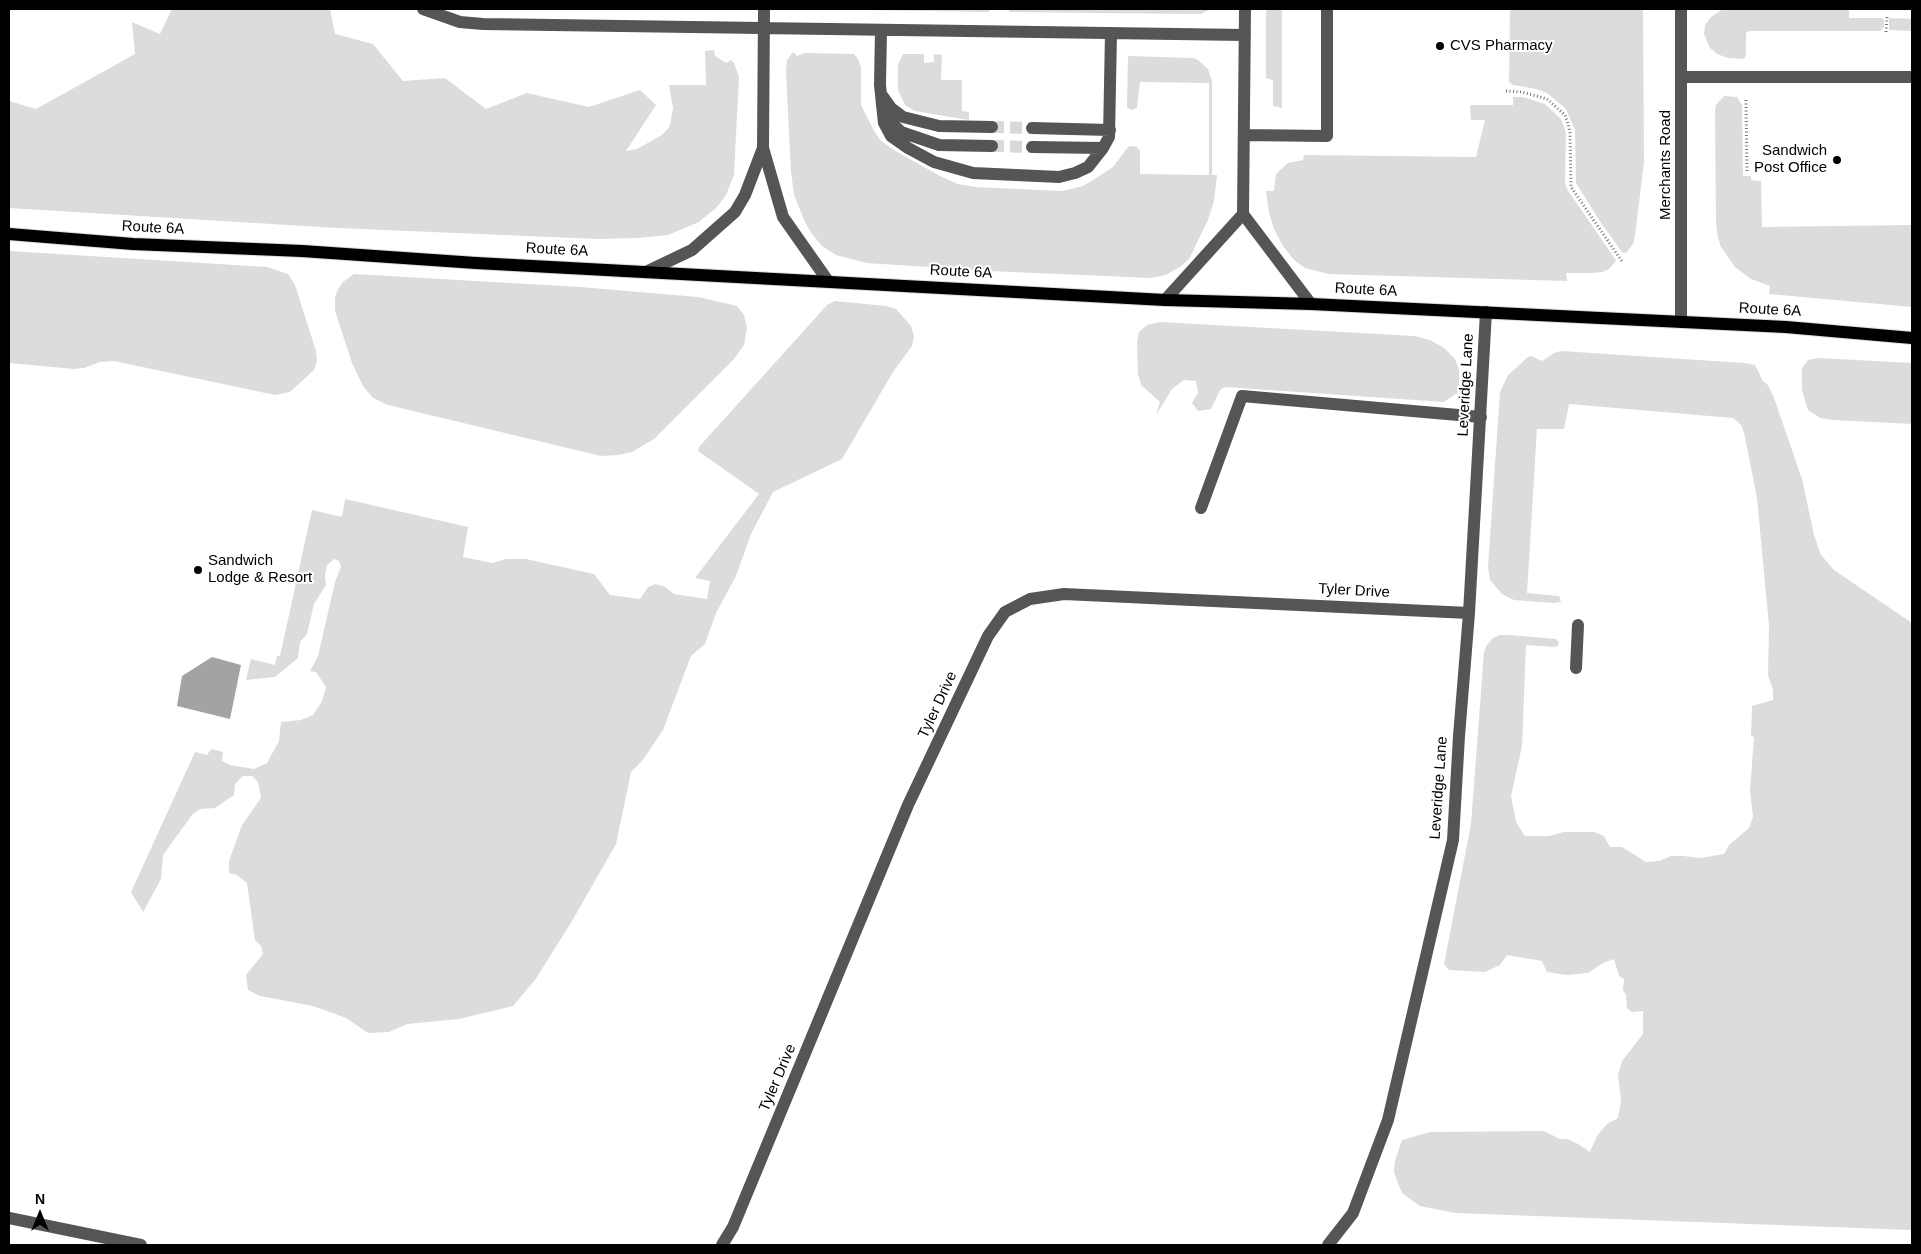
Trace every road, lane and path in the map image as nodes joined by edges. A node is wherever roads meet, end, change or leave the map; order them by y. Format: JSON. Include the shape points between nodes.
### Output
{"nodes":[{"id":1,"x":423,"y":9,"type":"edge"},
{"id":2,"x":764,"y":9,"type":"edge"},
{"id":3,"x":1245,"y":9,"type":"edge"},
{"id":4,"x":1327,"y":9,"type":"edge"},
{"id":5,"x":1681,"y":9,"type":"edge"},
{"id":6,"x":1887,"y":17,"type":"dead end"},
{"id":7,"x":764,"y":28,"type":"junction"},
{"id":8,"x":881,"y":30,"type":"junction"},
{"id":9,"x":1886,"y":32,"type":"dead end"},
{"id":10,"x":1111,"y":33,"type":"junction"},
{"id":11,"x":1245,"y":35,"type":"junction"},
{"id":12,"x":1746,"y":76,"type":"junction"},
{"id":13,"x":1912,"y":77,"type":"edge"},
{"id":14,"x":1682,"y":78,"type":"junction"},
{"id":15,"x":1506,"y":91,"type":"dead end"},
{"id":16,"x":881,"y":94,"type":"junction"},
{"id":17,"x":883,"y":114,"type":"junction"},
{"id":18,"x":992,"y":128,"type":"tunnel mouth"},
{"id":19,"x":1032,"y":128,"type":"tunnel mouth"},
{"id":20,"x":1110,"y":128,"type":"junction"},
{"id":21,"x":1244,"y":135,"type":"junction"},
{"id":22,"x":992,"y":146,"type":"tunnel mouth"},
{"id":23,"x":1032,"y":147,"type":"tunnel mouth"},
{"id":24,"x":763,"y":148,"type":"junction"},
{"id":25,"x":1104,"y":148,"type":"junction"},
{"id":26,"x":1747,"y":173,"type":"dead end"},
{"id":27,"x":1243,"y":214,"type":"junction"},
{"id":28,"x":9,"y":234,"type":"edge"},
{"id":29,"x":1623,"y":263,"type":"dead end"},
{"id":30,"x":648,"y":271,"type":"junction"},
{"id":31,"x":828,"y":281,"type":"junction"},
{"id":32,"x":1165,"y":300,"type":"junction"},
{"id":33,"x":1311,"y":304,"type":"junction"},
{"id":34,"x":1486,"y":312,"type":"junction"},
{"id":35,"x":1681,"y":322,"type":"junction"},
{"id":36,"x":1912,"y":338,"type":"edge"},
{"id":37,"x":1481,"y":417,"type":"junction"},
{"id":38,"x":1201,"y":508,"type":"dead end"},
{"id":39,"x":1469,"y":613,"type":"junction"},
{"id":40,"x":1578,"y":625,"type":"dead end"},
{"id":41,"x":1576,"y":668,"type":"dead end"},
{"id":42,"x":9,"y":1218,"type":"edge"},
{"id":43,"x":141,"y":1245,"type":"edge"},
{"id":44,"x":722,"y":1245,"type":"edge"},
{"id":45,"x":1328,"y":1245,"type":"edge"}],
"edges":[{"from":1,"to":7,"type":"street","via":[[460,22],[483,24]]},
{"from":2,"to":7,"type":"street"},
{"from":3,"to":11,"type":"street"},
{"from":4,"to":21,"type":"street","via":[[1327,136]]},
{"from":5,"to":14,"type":"street","name":"Merchants Road"},
{"from":6,"to":9,"type":"path"},
{"from":7,"to":8,"type":"street"},
{"from":7,"to":24,"type":"street"},
{"from":8,"to":10,"type":"street"},
{"from":8,"to":16,"type":"street"},
{"from":10,"to":11,"type":"street"},
{"from":10,"to":20,"type":"street"},
{"from":11,"to":21,"type":"street"},
{"from":12,"to":13,"type":"street"},
{"from":12,"to":14,"type":"street"},
{"from":12,"to":26,"type":"path"},
{"from":14,"to":35,"type":"street","name":"Merchants Road"},
{"from":15,"to":29,"type":"path","via":[[1547,99],[1564,115],[1570,133],[1571,187]]},
{"from":16,"to":17,"type":"street"},
{"from":16,"to":18,"type":"street","via":[[903,117],[939,126]]},
{"from":17,"to":22,"type":"street","via":[[901,132],[939,145]]},
{"from":17,"to":25,"type":"street","via":[[891,136],[908,148],[934,162],[973,173],[1059,177],[1088,167]]},
{"from":19,"to":20,"type":"street"},
{"from":20,"to":25,"type":"street"},
{"from":21,"to":27,"type":"street"},
{"from":23,"to":25,"type":"street"},
{"from":24,"to":30,"type":"street","via":[[735,212],[692,250]]},
{"from":24,"to":31,"type":"street","via":[[783,218]]},
{"from":27,"to":32,"type":"street"},
{"from":27,"to":33,"type":"street"},
{"from":28,"to":30,"type":"main road","name":"Route 6A","via":[[133,244]]},
{"from":30,"to":31,"type":"main road","name":"Route 6A"},
{"from":31,"to":32,"type":"main road","name":"Route 6A"},
{"from":32,"to":33,"type":"main road","name":"Route 6A"},
{"from":33,"to":34,"type":"main road","name":"Route 6A"},
{"from":34,"to":35,"type":"main road","name":"Route 6A"},
{"from":34,"to":37,"type":"street","name":"Leveridge Lane"},
{"from":35,"to":36,"type":"main road","name":"Route 6A"},
{"from":37,"to":38,"type":"street","via":[[1242,396]]},
{"from":37,"to":39,"type":"street","name":"Leveridge Lane"},
{"from":39,"to":44,"type":"street","name":"Tyler Drive","via":[[1064,594],[1030,599],[1005,612],[988,636],[908,805],[733,1227]]},
{"from":39,"to":45,"type":"street","name":"Leveridge Lane","via":[[1453,840],[1388,1120],[1353,1213]]},
{"from":40,"to":41,"type":"street"},
{"from":42,"to":43,"type":"street"}]}
